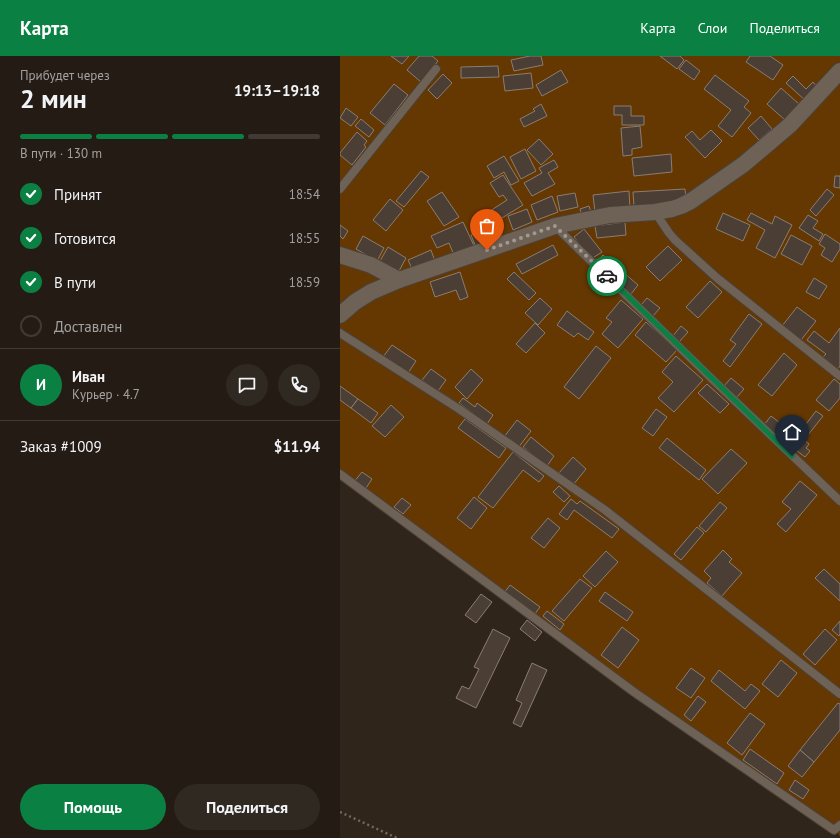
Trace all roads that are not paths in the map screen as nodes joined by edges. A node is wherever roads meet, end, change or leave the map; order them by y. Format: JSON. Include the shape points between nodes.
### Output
{"nodes":[{"id":1,"x":436,"y":69,"type":"dead end"},
{"id":2,"x":840,"y":71,"type":"edge"},
{"id":3,"x":340,"y":189,"type":"edge"},
{"id":4,"x":655,"y":212,"type":"junction"},
{"id":5,"x":555,"y":226,"type":"junction"},
{"id":6,"x":340,"y":255,"type":"edge"},
{"id":7,"x":399,"y":280,"type":"junction"},
{"id":8,"x":340,"y":315,"type":"edge"},
{"id":9,"x":340,"y":333,"type":"edge"},
{"id":10,"x":840,"y":376,"type":"edge"},
{"id":11,"x":340,"y":474,"type":"edge"},
{"id":12,"x":840,"y":501,"type":"edge"},
{"id":13,"x":840,"y":694,"type":"edge"},
{"id":14,"x":840,"y":825,"type":"edge"}],
"edges":[{"from":1,"to":3,"type":"lane"},
{"from":2,"to":4,"type":"street","via":[[790,125],[744,164],[686,204],[672,210]]},
{"from":4,"to":5,"type":"street","via":[[610,215]]},
{"from":4,"to":10,"type":"lane","via":[[669,233],[717,278]]},
{"from":5,"to":7,"type":"street"},
{"from":5,"to":12,"type":"lane"},
{"from":6,"to":7,"type":"street"},
{"from":7,"to":8,"type":"street","via":[[371,292]]},
{"from":9,"to":13,"type":"lane","via":[[458,409],[605,510]]},
{"from":11,"to":14,"type":"lane","via":[[647,701],[834,830]]}]}
